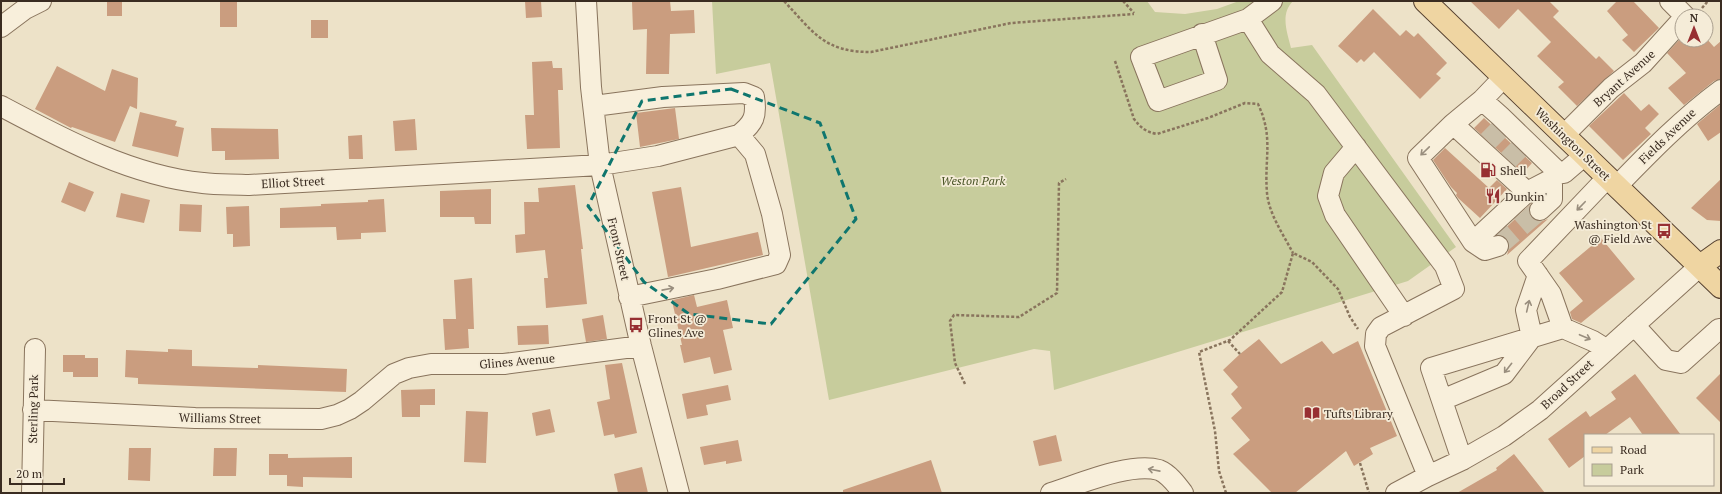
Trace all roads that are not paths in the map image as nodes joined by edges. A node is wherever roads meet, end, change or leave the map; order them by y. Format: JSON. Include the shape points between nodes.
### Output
{"nodes":[{"id":1,"x":40,"y":1,"type":"edge"},
{"id":2,"x":586,"y":1,"type":"edge"},
{"id":3,"x":1272,"y":1,"type":"edge"},
{"id":4,"x":1425,"y":1,"type":"edge"},
{"id":5,"x":1248,"y":19,"type":"junction"},
{"id":6,"x":1,"y":27,"type":"edge"},
{"id":7,"x":1674,"y":29,"type":"edge"},
{"id":8,"x":1202,"y":34,"type":"dead end"},
{"id":9,"x":1504,"y":77,"type":"junction"},
{"id":10,"x":1721,"y":90,"type":"edge"},
{"id":11,"x":1482,"y":100,"type":"junction"},
{"id":12,"x":1,"y":106,"type":"edge"},
{"id":13,"x":594,"y":106,"type":"junction"},
{"id":14,"x":1453,"y":124,"type":"junction"},
{"id":15,"x":1564,"y":134,"type":"junction"},
{"id":16,"x":739,"y":135,"type":"junction"},
{"id":17,"x":1356,"y":147,"type":"junction"},
{"id":18,"x":1585,"y":155,"type":"junction"},
{"id":19,"x":600,"y":165,"type":"junction"},
{"id":20,"x":1555,"y":176,"type":"junction"},
{"id":21,"x":1613,"y":182,"type":"junction"},
{"id":22,"x":1527,"y":192,"type":"junction"},
{"id":23,"x":1540,"y":210,"type":"tunnel mouth"},
{"id":24,"x":1473,"y":242,"type":"junction"},
{"id":25,"x":1498,"y":246,"type":"tunnel mouth"},
{"id":26,"x":1721,"y":251,"type":"edge"},
{"id":27,"x":1700,"y":266,"type":"junction"},
{"id":28,"x":1538,"y":274,"type":"junction"},
{"id":29,"x":1721,"y":287,"type":"edge"},
{"id":30,"x":629,"y":297,"type":"junction"},
{"id":31,"x":1404,"y":316,"type":"junction"},
{"id":32,"x":1634,"y":325,"type":"junction"},
{"id":33,"x":1563,"y":328,"type":"junction"},
{"id":34,"x":1719,"y":329,"type":"dead end"},
{"id":35,"x":1532,"y":337,"type":"junction"},
{"id":36,"x":641,"y":346,"type":"junction"},
{"id":37,"x":35,"y":349,"type":"dead end"},
{"id":38,"x":1606,"y":349,"type":"junction"},
{"id":39,"x":394,"y":374,"type":"joint"},
{"id":40,"x":1442,"y":400,"type":"junction"},
{"id":41,"x":33,"y":410,"type":"junction"},
{"id":42,"x":1462,"y":460,"type":"junction"},
{"id":43,"x":1428,"y":476,"type":"junction"},
{"id":44,"x":1399,"y":492,"type":"edge"},
{"id":45,"x":32,"y":493,"type":"edge"},
{"id":46,"x":679,"y":493,"type":"edge"},
{"id":47,"x":1051,"y":493,"type":"edge"},
{"id":48,"x":1183,"y":493,"type":"edge"}],
"edges":[{"from":1,"to":6,"type":"street"},
{"from":2,"to":13,"type":"street","name":"Front Street"},
{"from":3,"to":5,"type":"street"},
{"from":4,"to":9,"type":"main road","name":"Washington Street"},
{"from":5,"to":8,"type":"street"},
{"from":5,"to":17,"type":"street","via":[[1270,54],[1316,94]]},
{"from":7,"to":15,"type":"street","name":"Bryant Avenue","via":[[1643,63],[1611,88]]},
{"from":9,"to":11,"type":"street"},
{"from":9,"to":15,"type":"main road","name":"Washington Street"},
{"from":10,"to":21,"type":"street","name":"Fields Avenue"},
{"from":11,"to":14,"type":"street"},
{"from":11,"to":20,"type":"street"},
{"from":12,"to":19,"type":"street","name":"Elliot Street","via":[[67,142],[106,158],[158,175],[202,183],[248,185]]},
{"from":13,"to":16,"type":"street","via":[[663,97],[744,93],[754,96],[756,111],[751,126]]},
{"from":13,"to":19,"type":"street","name":"Front Street"},
{"from":14,"to":22,"type":"street","via":[[1484,145]]},
{"from":14,"to":24,"type":"street","one_way":true,"via":[[1418,158]]},
{"from":15,"to":18,"type":"main road","name":"Washington Street"},
{"from":16,"to":19,"type":"street","name":"Elliot Street","via":[[658,156]]},
{"from":30,"to":16,"type":"street","one_way":true,"via":[[776,264],[780,255],[772,214],[755,154]]},
{"from":17,"to":31,"type":"street","via":[[1334,173],[1328,196],[1335,215]]},
{"from":17,"to":31,"type":"street","via":[[1445,266],[1454,289]]},
{"from":18,"to":20,"type":"street","via":[[1564,173]]},
{"from":18,"to":21,"type":"main road","name":"Washington Street"},
{"from":19,"to":30,"type":"street","name":"Front Street"},
{"from":20,"to":22,"type":"street"},
{"from":20,"to":23,"type":"street","via":[[1552,199]]},
{"from":21,"to":27,"type":"main road","name":"Washington Street"},
{"from":21,"to":28,"type":"street","name":"Fields Avenue","one_way":true,"via":[[1528,261]]},
{"from":22,"to":24,"type":"street"},
{"from":24,"to":25,"type":"street","via":[[1485,250]]},
{"from":26,"to":27,"type":"main road","name":"Broad Street"},
{"from":27,"to":29,"type":"main road","name":"Washington Street"},
{"from":27,"to":32,"type":"street","name":"Broad Street"},
{"from":28,"to":33,"type":"street","via":[[1551,294]]},
{"from":35,"to":28,"type":"street","one_way":true,"via":[[1526,310]]},
{"from":30,"to":36,"type":"street","name":"Front Street"},
{"from":31,"to":43,"type":"street","via":[[1381,327],[1376,334],[1375,346]]},
{"from":32,"to":34,"type":"street","via":[[1666,360],[1681,363]]},
{"from":32,"to":38,"type":"street","name":"Broad Street"},
{"from":33,"to":35,"type":"street"},
{"from":33,"to":38,"type":"street","one_way":true},
{"from":35,"to":40,"type":"street","one_way":true,"via":[[1504,374]]},
{"from":35,"to":40,"type":"street","via":[[1431,368]]},
{"from":36,"to":39,"type":"street","name":"Glines Avenue","via":[[504,364],[431,364]]},
{"from":36,"to":46,"type":"street","name":"Front Street"},
{"from":37,"to":41,"type":"street","name":"Sterling Park"},
{"from":38,"to":42,"type":"street","name":"Broad Street","via":[[1540,410],[1504,436]]},
{"from":39,"to":41,"type":"street","name":"Williams Street","via":[[350,409],[337,416],[321,419],[195,418]]},
{"from":40,"to":42,"type":"street"},
{"from":41,"to":45,"type":"street","name":"Sterling Park"},
{"from":42,"to":43,"type":"street","name":"Broad Street"},
{"from":43,"to":44,"type":"street","name":"Broad Street"},
{"from":48,"to":47,"type":"street","one_way":true,"via":[[1174,481],[1160,471],[1142,468],[1126,470]]}]}
